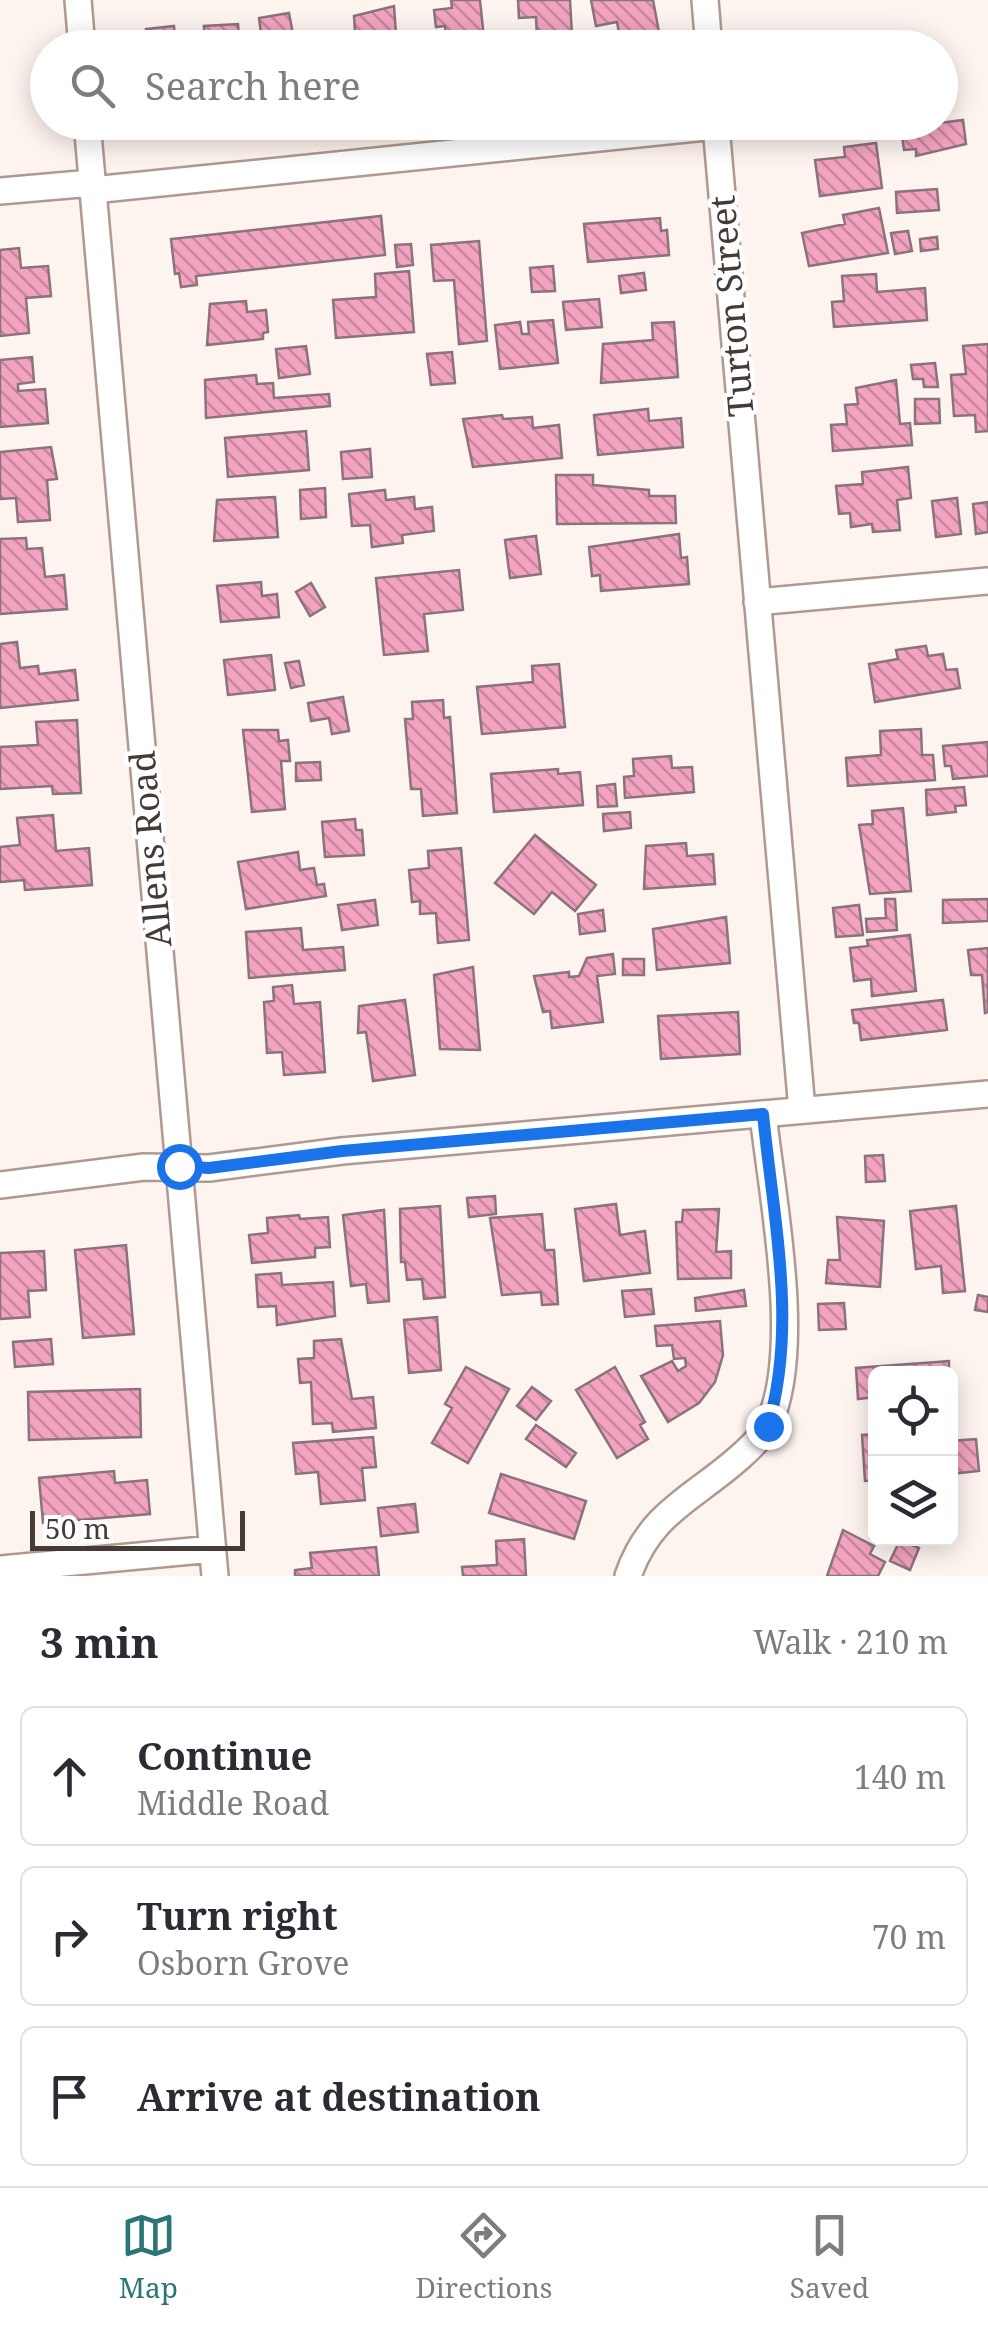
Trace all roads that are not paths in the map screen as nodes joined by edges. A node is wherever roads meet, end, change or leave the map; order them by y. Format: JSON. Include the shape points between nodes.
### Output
{"nodes":[{"id":1,"x":78,"y":0,"type":"edge"},
{"id":2,"x":704,"y":0,"type":"edge"},
{"id":3,"x":80,"y":30,"type":"edge"},
{"id":4,"x":707,"y":30,"type":"edge"},
{"id":5,"x":89,"y":140,"type":"edge"},
{"id":6,"x":555,"y":140,"type":"edge"},
{"id":7,"x":717,"y":140,"type":"edge"},
{"id":8,"x":92,"y":186,"type":"junction"},
{"id":9,"x":0,"y":191,"type":"edge"},
{"id":10,"x":988,"y":581,"type":"edge"},
{"id":11,"x":757,"y":602,"type":"junction"},
{"id":12,"x":988,"y":1094,"type":"edge"},
{"id":13,"x":802,"y":1110,"type":"junction"},
{"id":14,"x":763,"y":1114,"type":"junction"},
{"id":15,"x":179,"y":1166,"type":"junction"},
{"id":16,"x":0,"y":1185,"type":"edge"},
{"id":17,"x":213,"y":1549,"type":"junction"},
{"id":18,"x":0,"y":1569,"type":"edge"},
{"id":19,"x":215,"y":1576,"type":"edge"},
{"id":20,"x":628,"y":1576,"type":"edge"}],
"edges":[{"from":1,"to":3,"type":"street"},
{"from":2,"to":4,"type":"street"},
{"from":5,"to":8,"type":"street","name":"Allens Road"},
{"from":6,"to":8,"type":"street","name":"Turton Street"},
{"from":7,"to":11,"type":"street","name":"Turton Street"},
{"from":8,"to":9,"type":"street","name":"Turton Street"},
{"from":8,"to":15,"type":"street","name":"Allens Road"},
{"from":10,"to":11,"type":"street"},
{"from":11,"to":13,"type":"street","name":"Turton Street"},
{"from":12,"to":13,"type":"street"},
{"from":13,"to":14,"type":"street"},
{"from":14,"to":15,"type":"street"},
{"from":14,"to":20,"type":"street","via":[[785,1342],[777,1397],[768,1426],[740,1457],[652,1525]]},
{"from":15,"to":16,"type":"street"},
{"from":15,"to":17,"type":"street","name":"Allens Road"},
{"from":17,"to":18,"type":"street"},
{"from":17,"to":19,"type":"street","name":"Allens Road"}]}
